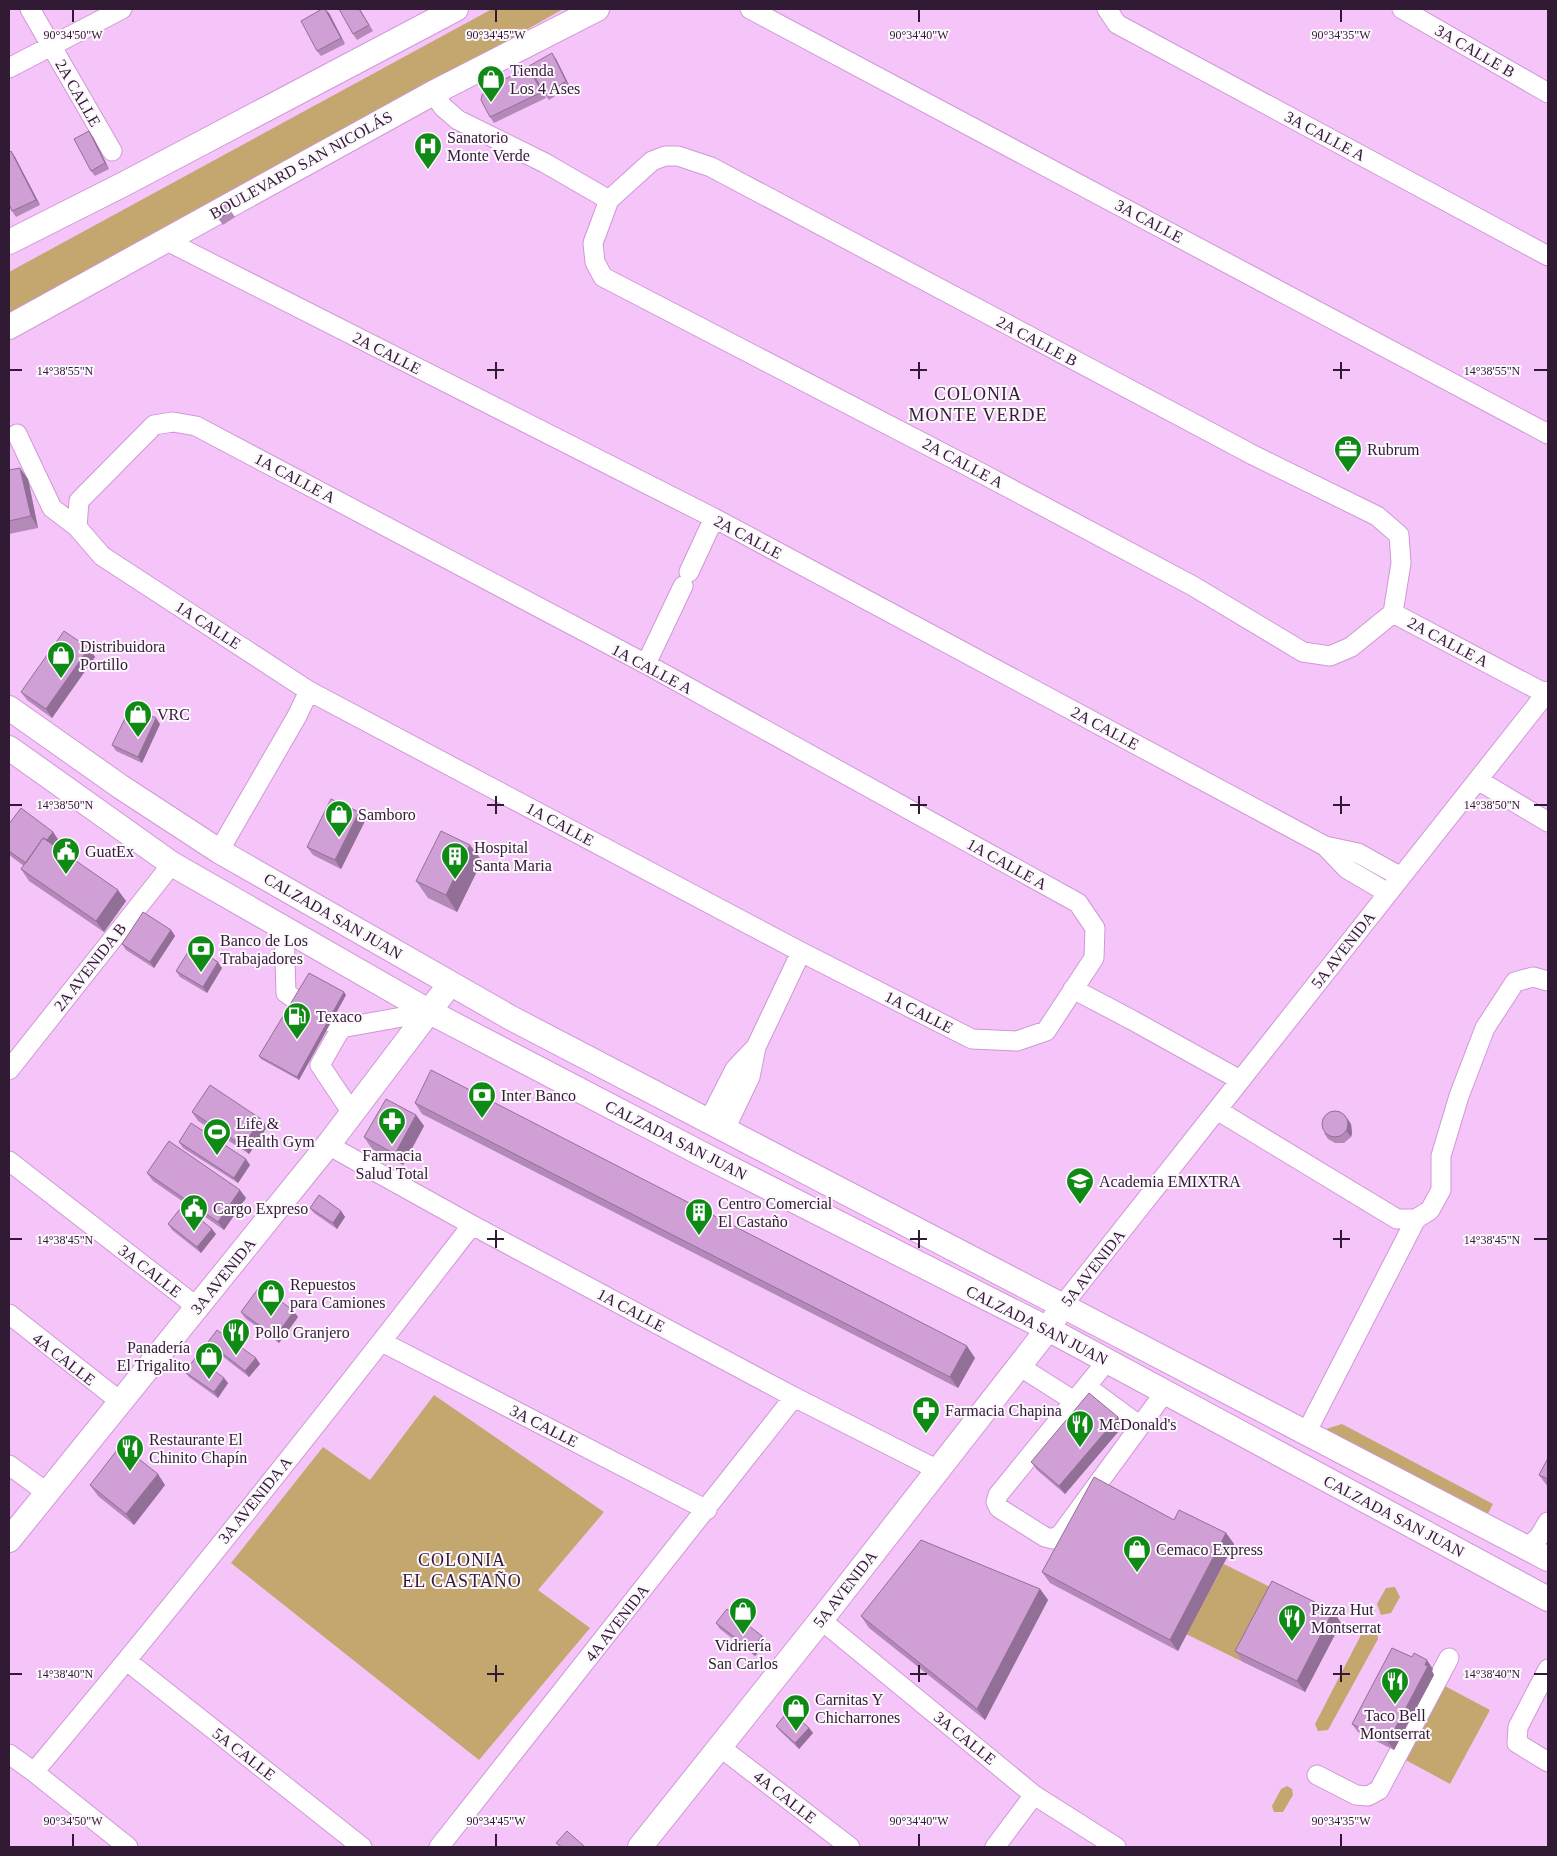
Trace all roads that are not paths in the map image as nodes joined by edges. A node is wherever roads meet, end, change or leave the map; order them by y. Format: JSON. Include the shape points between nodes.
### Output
{"nodes":[{"id":1,"x":30,"y":9,"type":"edge"},
{"id":2,"x":122,"y":9,"type":"edge"},
{"id":3,"x":456,"y":9,"type":"edge"},
{"id":4,"x":597,"y":9,"type":"edge"},
{"id":5,"x":750,"y":9,"type":"edge"},
{"id":6,"x":1108,"y":9,"type":"edge"},
{"id":7,"x":1402,"y":9,"type":"edge"},
{"id":8,"x":51,"y":46,"type":"junction"},
{"id":9,"x":9,"y":68,"type":"edge"},
{"id":10,"x":1548,"y":92,"type":"edge"},
{"id":11,"x":433,"y":93,"type":"junction"},
{"id":12,"x":112,"y":150,"type":"dead end"},
{"id":13,"x":609,"y":200,"type":"junction"},
{"id":14,"x":165,"y":240,"type":"junction"},
{"id":15,"x":9,"y":242,"type":"edge"},
{"id":16,"x":1548,"y":256,"type":"edge"},
{"id":17,"x":9,"y":327,"type":"edge"},
{"id":18,"x":16,"y":434,"type":"dead end"},
{"id":19,"x":1548,"y":434,"type":"edge"},
{"id":20,"x":714,"y":518,"type":"junction"},
{"id":21,"x":77,"y":527,"type":"junction"},
{"id":22,"x":1393,"y":612,"type":"junction"},
{"id":23,"x":646,"y":664,"type":"junction"},
{"id":24,"x":309,"y":691,"type":"junction"},
{"id":25,"x":1547,"y":692,"type":"edge"},
{"id":26,"x":9,"y":708,"type":"edge"},
{"id":27,"x":9,"y":748,"type":"edge"},
{"id":28,"x":1478,"y":780,"type":"junction"},
{"id":29,"x":1548,"y":822,"type":"edge"},
{"id":30,"x":1325,"y":846,"type":"junction"},
{"id":31,"x":219,"y":851,"type":"junction"},
{"id":32,"x":172,"y":864,"type":"junction"},
{"id":33,"x":1401,"y":877,"type":"junction"},
{"id":34,"x":1388,"y":893,"type":"junction"},
{"id":35,"x":284,"y":928,"type":"junction"},
{"id":36,"x":801,"y":952,"type":"junction"},
{"id":37,"x":1548,"y":981,"type":"edge"},
{"id":38,"x":450,"y":984,"type":"junction"},
{"id":39,"x":1073,"y":989,"type":"junction"},
{"id":40,"x":296,"y":1000,"type":"edge"},
{"id":41,"x":430,"y":1012,"type":"junction"},
{"id":42,"x":9,"y":1070,"type":"edge"},
{"id":43,"x":1240,"y":1080,"type":"junction"},
{"id":44,"x":1217,"y":1110,"type":"junction"},
{"id":45,"x":352,"y":1113,"type":"junction"},
{"id":46,"x":717,"y":1124,"type":"junction"},
{"id":47,"x":328,"y":1144,"type":"junction"},
{"id":48,"x":9,"y":1161,"type":"edge"},
{"id":49,"x":1416,"y":1219,"type":"junction"},
{"id":50,"x":472,"y":1225,"type":"junction"},
{"id":51,"x":1062,"y":1306,"type":"junction"},
{"id":52,"x":197,"y":1307,"type":"junction"},
{"id":53,"x":9,"y":1314,"type":"edge"},
{"id":54,"x":1048,"y":1329,"type":"junction"},
{"id":55,"x":382,"y":1342,"type":"junction"},
{"id":56,"x":1107,"y":1361,"type":"junction"},
{"id":57,"x":1019,"y":1366,"type":"junction"},
{"id":58,"x":1087,"y":1387,"type":"junction"},
{"id":59,"x":1164,"y":1392,"type":"junction"},
{"id":60,"x":794,"y":1397,"type":"junction"},
{"id":61,"x":1074,"y":1401,"type":"junction"},
{"id":62,"x":121,"y":1402,"type":"junction"},
{"id":63,"x":1140,"y":1426,"type":"junction"},
{"id":64,"x":1306,"y":1433,"type":"junction"},
{"id":65,"x":9,"y":1465,"type":"edge"},
{"id":66,"x":938,"y":1470,"type":"junction"},
{"id":67,"x":46,"y":1492,"type":"junction"},
{"id":68,"x":707,"y":1510,"type":"junction"},
{"id":69,"x":1548,"y":1522,"type":"edge"},
{"id":70,"x":9,"y":1540,"type":"edge"},
{"id":71,"x":1527,"y":1547,"type":"junction"},
{"id":72,"x":1548,"y":1559,"type":"edge"},
{"id":73,"x":1548,"y":1599,"type":"edge"},
{"id":74,"x":821,"y":1620,"type":"junction"},
{"id":75,"x":1449,"y":1658,"type":"dead end"},
{"id":76,"x":127,"y":1661,"type":"junction"},
{"id":77,"x":1548,"y":1669,"type":"edge"},
{"id":78,"x":1541,"y":1699,"type":"edge"},
{"id":79,"x":720,"y":1747,"type":"junction"},
{"id":80,"x":9,"y":1754,"type":"edge"},
{"id":81,"x":1548,"y":1762,"type":"edge"},
{"id":82,"x":34,"y":1772,"type":"junction"},
{"id":83,"x":1317,"y":1775,"type":"dead end"},
{"id":84,"x":1034,"y":1795,"type":"junction"},
{"id":85,"x":128,"y":1847,"type":"edge"},
{"id":86,"x":362,"y":1847,"type":"edge"},
{"id":87,"x":439,"y":1847,"type":"edge"},
{"id":88,"x":640,"y":1847,"type":"edge"},
{"id":89,"x":850,"y":1847,"type":"edge"},
{"id":90,"x":995,"y":1847,"type":"edge"},
{"id":91,"x":1116,"y":1847,"type":"edge"}],
"edges":[{"from":1,"to":8,"type":"street","name":"2A CALLE"},
{"from":2,"to":8,"type":"street"},
{"from":3,"to":15,"type":"main road"},
{"from":4,"to":11,"type":"main road","name":"BOULEVARD SAN NICOLÁS"},
{"from":5,"to":19,"type":"street","name":"3A CALLE"},
{"from":6,"to":16,"type":"street","name":"3A CALLE A","via":[[1117,24]]},
{"from":7,"to":10,"type":"street","name":"3A CALLE B"},
{"from":8,"to":9,"type":"street"},
{"from":8,"to":12,"type":"street","name":"2A CALLE"},
{"from":11,"to":13,"type":"street","via":[[458,120]]},
{"from":11,"to":14,"type":"main road","name":"BOULEVARD SAN NICOLÁS"},
{"from":13,"to":22,"type":"street","name":"2A CALLE B","via":[[652,160],[678,156],[711,167],[1244,451],[1377,516],[1399,535],[1401,563]]},
{"from":13,"to":22,"type":"street","name":"2A CALLE A","via":[[593,243],[595,262],[603,277],[949,455],[1192,586],[1303,652],[1330,656],[1352,647]]},
{"from":14,"to":17,"type":"main road","name":"BOULEVARD SAN NICOLÁS"},
{"from":14,"to":20,"type":"street","name":"2A CALLE"},
{"from":18,"to":21,"type":"street","name":"1A CALLE","via":[[52,508]]},
{"from":20,"to":23,"type":"street"},
{"from":20,"to":30,"type":"street","name":"2A CALLE"},
{"from":21,"to":23,"type":"street","name":"1A CALLE A","via":[[79,501],[154,425],[173,422],[196,426]]},
{"from":21,"to":24,"type":"street","name":"1A CALLE","via":[[102,556]]},
{"from":22,"to":25,"type":"street","name":"2A CALLE A"},
{"from":23,"to":39,"type":"street","name":"1A CALLE A","via":[[1078,903],[1095,928],[1094,958]]},
{"from":24,"to":31,"type":"street"},
{"from":24,"to":36,"type":"street","name":"1A CALLE"},
{"from":25,"to":28,"type":"street","name":"5A AVENIDA"},
{"from":26,"to":31,"type":"main road","name":"CALZADA SAN JUAN"},
{"from":27,"to":32,"type":"main road","name":"CALZADA SAN JUAN"},
{"from":28,"to":29,"type":"street"},
{"from":28,"to":33,"type":"street","name":"5A AVENIDA"},
{"from":30,"to":33,"type":"street","name":"2A CALLE","via":[[1358,853]]},
{"from":30,"to":34,"type":"street","name":"2A CALLE","via":[[1347,869]]},
{"from":31,"to":38,"type":"main road","name":"CALZADA SAN JUAN"},
{"from":32,"to":35,"type":"main road","name":"CALZADA SAN JUAN"},
{"from":32,"to":42,"type":"street","name":"2A AVENIDA B"},
{"from":33,"to":34,"type":"street","name":"5A AVENIDA"},
{"from":34,"to":43,"type":"street","name":"5A AVENIDA"},
{"from":35,"to":40,"type":"street","via":[[286,993]]},
{"from":35,"to":41,"type":"main road","name":"CALZADA SAN JUAN"},
{"from":36,"to":39,"type":"street","name":"1A CALLE","via":[[972,1039],[1017,1041],[1046,1031]]},
{"from":36,"to":46,"type":"street","via":[[756,1047],[750,1077]]},
{"from":37,"to":49,"type":"street","via":[[1533,977],[1515,982],[1485,1028],[1441,1156],[1441,1190],[1430,1210]]},
{"from":38,"to":41,"type":"main road","name":"3A AVENIDA"},
{"from":38,"to":46,"type":"main road","name":"CALZADA SAN JUAN"},
{"from":39,"to":43,"type":"street"},
{"from":41,"to":45,"type":"main road","name":"3A AVENIDA"},
{"from":41,"to":45,"type":"street","via":[[336,1025],[320,1065]]},
{"from":41,"to":54,"type":"main road","name":"CALZADA SAN JUAN"},
{"from":43,"to":44,"type":"street","name":"5A AVENIDA"},
{"from":44,"to":49,"type":"street","via":[[1397,1219]]},
{"from":44,"to":51,"type":"street","name":"5A AVENIDA"},
{"from":45,"to":47,"type":"main road","name":"3A AVENIDA"},
{"from":46,"to":51,"type":"main road","name":"CALZADA SAN JUAN"},
{"from":47,"to":50,"type":"street","name":"1A CALLE"},
{"from":47,"to":52,"type":"main road","name":"3A AVENIDA"},
{"from":48,"to":52,"type":"street","name":"3A CALLE"},
{"from":49,"to":64,"type":"street"},
{"from":50,"to":55,"type":"street","name":"3A AVENIDA A"},
{"from":50,"to":60,"type":"street","name":"1A CALLE"},
{"from":51,"to":54,"type":"main road","name":"5A AVENIDA"},
{"from":51,"to":64,"type":"main road","name":"CALZADA SAN JUAN"},
{"from":52,"to":62,"type":"main road","name":"3A AVENIDA"},
{"from":53,"to":62,"type":"street","name":"4A CALLE"},
{"from":54,"to":56,"type":"main road","name":"CALZADA SAN JUAN"},
{"from":54,"to":57,"type":"main road","name":"5A AVENIDA"},
{"from":55,"to":68,"type":"street","name":"3A CALLE"},
{"from":55,"to":76,"type":"street","name":"3A AVENIDA A"},
{"from":56,"to":58,"type":"street"},
{"from":56,"to":59,"type":"main road","name":"CALZADA SAN JUAN"},
{"from":57,"to":61,"type":"street"},
{"from":57,"to":66,"type":"main road","name":"5A AVENIDA"},
{"from":58,"to":61,"type":"street"},
{"from":58,"to":63,"type":"street"},
{"from":59,"to":63,"type":"street"},
{"from":59,"to":73,"type":"main road","name":"CALZADA SAN JUAN"},
{"from":60,"to":66,"type":"street","name":"1A CALLE"},
{"from":60,"to":68,"type":"street","name":"4A AVENIDA"},
{"from":61,"to":63,"type":"street","via":[[998,1494],[996,1502],[999,1508],[1045,1537],[1053,1539],[1061,1534]]},
{"from":62,"to":67,"type":"main road","name":"3A AVENIDA"},
{"from":64,"to":71,"type":"main road","name":"CALZADA SAN JUAN"},
{"from":65,"to":67,"type":"street"},
{"from":66,"to":74,"type":"main road","name":"5A AVENIDA"},
{"from":67,"to":70,"type":"main road","name":"3A AVENIDA"},
{"from":68,"to":87,"type":"street","name":"4A AVENIDA"},
{"from":69,"to":71,"type":"street","via":[[1539,1537]]},
{"from":71,"to":72,"type":"main road","name":"CALZADA SAN JUAN"},
{"from":74,"to":79,"type":"main road","name":"5A AVENIDA"},
{"from":74,"to":84,"type":"street","name":"3A CALLE"},
{"from":75,"to":83,"type":"street","via":[[1379,1790],[1368,1796],[1356,1795]]},
{"from":76,"to":82,"type":"street","name":"3A AVENIDA A"},
{"from":76,"to":86,"type":"street","name":"5A CALLE"},
{"from":77,"to":78,"type":"street"},
{"from":78,"to":81,"type":"street","via":[[1518,1727],[1518,1743]]},
{"from":79,"to":88,"type":"main road","name":"5A AVENIDA"},
{"from":79,"to":89,"type":"street","name":"4A CALLE"},
{"from":80,"to":82,"type":"street"},
{"from":82,"to":85,"type":"street"},
{"from":84,"to":90,"type":"street"},
{"from":84,"to":91,"type":"street","name":"3A CALLE"}]}
